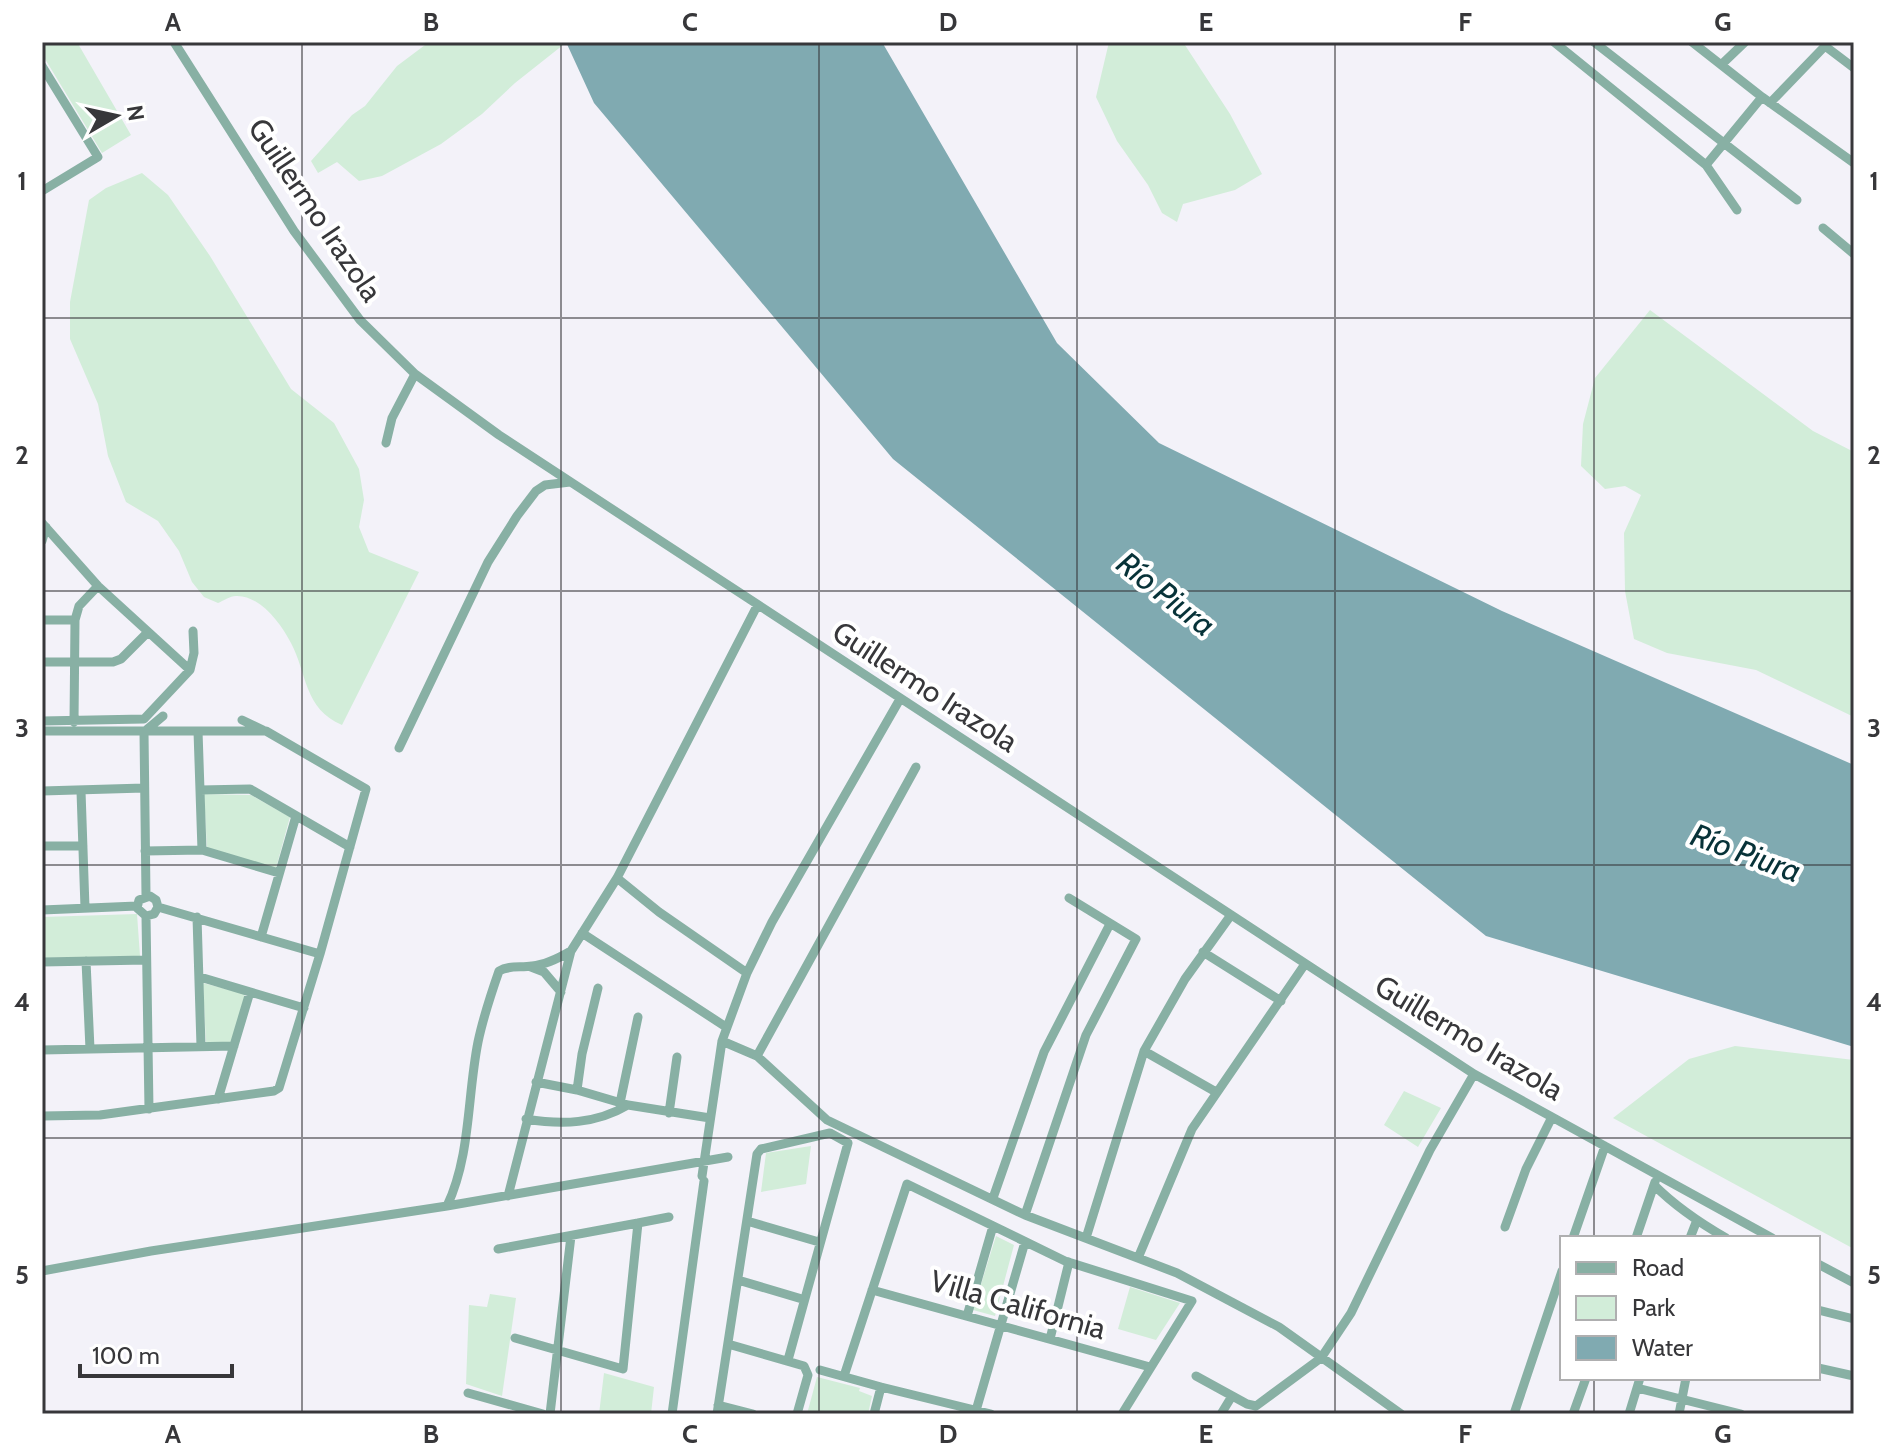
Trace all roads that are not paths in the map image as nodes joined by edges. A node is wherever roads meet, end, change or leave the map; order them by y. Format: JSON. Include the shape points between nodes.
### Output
{"nodes":[{"id":1,"x":174,"y":42,"type":"edge"},
{"id":2,"x":1554,"y":42,"type":"edge"},
{"id":3,"x":1594,"y":42,"type":"edge"},
{"id":4,"x":1692,"y":42,"type":"edge"},
{"id":5,"x":1745,"y":42,"type":"edge"},
{"id":6,"x":1721,"y":65,"type":"junction"},
{"id":7,"x":42,"y":66,"type":"edge"},
{"id":8,"x":1854,"y":68,"type":"edge"},
{"id":9,"x":1766,"y":100,"type":"junction"},
{"id":10,"x":1724,"y":144,"type":"junction"},
{"id":11,"x":1854,"y":163,"type":"edge"},
{"id":12,"x":1706,"y":165,"type":"junction"},
{"id":13,"x":43,"y":189,"type":"edge"},
{"id":14,"x":1797,"y":200,"type":"dead end"},
{"id":15,"x":1737,"y":210,"type":"dead end"},
{"id":16,"x":1823,"y":228,"type":"dead end"},
{"id":17,"x":1854,"y":254,"type":"edge"},
{"id":18,"x":415,"y":374,"type":"junction"},
{"id":19,"x":386,"y":443,"type":"dead end"},
{"id":20,"x":570,"y":482,"type":"junction"},
{"id":21,"x":44,"y":525,"type":"edge"},
{"id":22,"x":42,"y":541,"type":"edge"},
{"id":23,"x":98,"y":586,"type":"junction"},
{"id":24,"x":757,"y":606,"type":"junction"},
{"id":25,"x":42,"y":620,"type":"edge"},
{"id":26,"x":75,"y":620,"type":"junction"},
{"id":27,"x":193,"y":631,"type":"dead end"},
{"id":28,"x":147,"y":633,"type":"junction"},
{"id":29,"x":42,"y":662,"type":"edge"},
{"id":30,"x":75,"y":662,"type":"junction"},
{"id":31,"x":190,"y":670,"type":"junction"},
{"id":32,"x":900,"y":699,"type":"junction"},
{"id":33,"x":163,"y":716,"type":"dead end"},
{"id":34,"x":242,"y":720,"type":"dead end"},
{"id":35,"x":42,"y":721,"type":"edge"},
{"id":36,"x":74,"y":722,"type":"junction"},
{"id":37,"x":42,"y":731,"type":"edge"},
{"id":38,"x":198,"y":731,"type":"junction"},
{"id":39,"x":266,"y":731,"type":"junction"},
{"id":40,"x":144,"y":732,"type":"junction"},
{"id":41,"x":399,"y":748,"type":"dead end"},
{"id":42,"x":916,"y":767,"type":"dead end"},
{"id":43,"x":144,"y":788,"type":"junction"},
{"id":44,"x":200,"y":790,"type":"junction"},
{"id":45,"x":42,"y":791,"type":"edge"},
{"id":46,"x":81,"y":791,"type":"junction"},
{"id":47,"x":296,"y":816,"type":"junction"},
{"id":48,"x":42,"y":846,"type":"edge"},
{"id":49,"x":83,"y":846,"type":"junction"},
{"id":50,"x":350,"y":847,"type":"junction"},
{"id":51,"x":202,"y":850,"type":"junction"},
{"id":52,"x":145,"y":851,"type":"junction"},
{"id":53,"x":279,"y":873,"type":"junction"},
{"id":54,"x":617,"y":878,"type":"junction"},
{"id":55,"x":146,"y":895,"type":"junction"},
{"id":56,"x":1069,"y":898,"type":"dead end"},
{"id":57,"x":137,"y":906,"type":"junction"},
{"id":58,"x":158,"y":907,"type":"junction"},
{"id":59,"x":85,"y":908,"type":"junction"},
{"id":60,"x":42,"y":910,"type":"edge"},
{"id":61,"x":1231,"y":915,"type":"junction"},
{"id":62,"x":146,"y":916,"type":"junction"},
{"id":63,"x":197,"y":917,"type":"junction"},
{"id":64,"x":1110,"y":924,"type":"junction"},
{"id":65,"x":582,"y":933,"type":"junction"},
{"id":66,"x":261,"y":937,"type":"junction"},
{"id":67,"x":571,"y":951,"type":"junction"},
{"id":68,"x":1203,"y":952,"type":"junction"},
{"id":69,"x":320,"y":954,"type":"junction"},
{"id":70,"x":146,"y":960,"type":"junction"},
{"id":71,"x":86,"y":961,"type":"junction"},
{"id":72,"x":42,"y":962,"type":"edge"},
{"id":73,"x":1305,"y":964,"type":"junction"},
{"id":74,"x":531,"y":967,"type":"junction"},
{"id":75,"x":747,"y":973,"type":"junction"},
{"id":76,"x":200,"y":977,"type":"junction"},
{"id":77,"x":598,"y":988,"type":"dead end"},
{"id":78,"x":250,"y":992,"type":"junction"},
{"id":79,"x":561,"y":992,"type":"junction"},
{"id":80,"x":1281,"y":1001,"type":"junction"},
{"id":81,"x":304,"y":1008,"type":"junction"},
{"id":82,"x":638,"y":1017,"type":"dead end"},
{"id":83,"x":726,"y":1027,"type":"junction"},
{"id":84,"x":722,"y":1041,"type":"junction"},
{"id":85,"x":201,"y":1046,"type":"junction"},
{"id":86,"x":234,"y":1046,"type":"junction"},
{"id":87,"x":148,"y":1048,"type":"junction"},
{"id":88,"x":90,"y":1049,"type":"junction"},
{"id":89,"x":42,"y":1050,"type":"edge"},
{"id":90,"x":1144,"y":1051,"type":"junction"},
{"id":91,"x":757,"y":1056,"type":"junction"},
{"id":92,"x":677,"y":1057,"type":"dead end"},
{"id":93,"x":1474,"y":1074,"type":"junction"},
{"id":94,"x":536,"y":1082,"type":"junction"},
{"id":95,"x":577,"y":1090,"type":"junction"},
{"id":96,"x":1216,"y":1092,"type":"junction"},
{"id":97,"x":218,"y":1099,"type":"junction"},
{"id":98,"x":624,"y":1104,"type":"junction"},
{"id":99,"x":149,"y":1109,"type":"junction"},
{"id":100,"x":669,"y":1113,"type":"junction"},
{"id":101,"x":42,"y":1116,"type":"edge"},
{"id":102,"x":1552,"y":1117,"type":"junction"},
{"id":103,"x":710,"y":1118,"type":"junction"},
{"id":104,"x":526,"y":1119,"type":"junction"},
{"id":105,"x":1605,"y":1146,"type":"junction"},
{"id":106,"x":728,"y":1157,"type":"dead end"},
{"id":107,"x":703,"y":1161,"type":"junction"},
{"id":108,"x":1656,"y":1180,"type":"junction"},
{"id":109,"x":508,"y":1196,"type":"junction"},
{"id":110,"x":993,"y":1198,"type":"junction"},
{"id":111,"x":447,"y":1206,"type":"junction"},
{"id":112,"x":1025,"y":1215,"type":"junction"},
{"id":113,"x":669,"y":1217,"type":"dead end"},
{"id":114,"x":1697,"y":1220,"type":"junction"},
{"id":115,"x":747,"y":1221,"type":"junction"},
{"id":116,"x":638,"y":1223,"type":"junction"},
{"id":117,"x":993,"y":1226,"type":"junction"},
{"id":118,"x":1505,"y":1227,"type":"dead end"},
{"id":119,"x":571,"y":1236,"type":"junction"},
{"id":120,"x":1574,"y":1236,"type":"edge"},
{"id":121,"x":1637,"y":1236,"type":"edge"},
{"id":122,"x":1691,"y":1236,"type":"edge"},
{"id":123,"x":1723,"y":1236,"type":"edge"},
{"id":124,"x":1768,"y":1236,"type":"edge"},
{"id":125,"x":1086,"y":1238,"type":"junction"},
{"id":126,"x":819,"y":1242,"type":"junction"},
{"id":127,"x":1025,"y":1242,"type":"junction"},
{"id":128,"x":498,"y":1249,"type":"dead end"},
{"id":129,"x":1138,"y":1258,"type":"junction"},
{"id":130,"x":1069,"y":1262,"type":"junction"},
{"id":131,"x":1820,"y":1265,"type":"edge"},
{"id":132,"x":42,"y":1271,"type":"edge"},
{"id":133,"x":1560,"y":1277,"type":"edge"},
{"id":134,"x":738,"y":1280,"type":"junction"},
{"id":135,"x":1854,"y":1283,"type":"edge"},
{"id":136,"x":872,"y":1290,"type":"junction"},
{"id":137,"x":802,"y":1299,"type":"junction"},
{"id":138,"x":1820,"y":1310,"type":"edge"},
{"id":139,"x":967,"y":1316,"type":"junction"},
{"id":140,"x":1854,"y":1319,"type":"edge"},
{"id":141,"x":1001,"y":1326,"type":"junction"},
{"id":142,"x":515,"y":1338,"type":"dead end"},
{"id":143,"x":1050,"y":1339,"type":"junction"},
{"id":144,"x":728,"y":1344,"type":"junction"},
{"id":145,"x":559,"y":1349,"type":"junction"},
{"id":146,"x":1321,"y":1358,"type":"junction"},
{"id":147,"x":788,"y":1360,"type":"junction"},
{"id":148,"x":1150,"y":1367,"type":"junction"},
{"id":149,"x":1820,"y":1368,"type":"edge"},
{"id":150,"x":820,"y":1370,"type":"dead end"},
{"id":151,"x":844,"y":1376,"type":"junction"},
{"id":152,"x":1196,"y":1376,"type":"dead end"},
{"id":153,"x":1854,"y":1376,"type":"edge"},
{"id":154,"x":1585,"y":1380,"type":"edge"},
{"id":155,"x":1686,"y":1380,"type":"edge"},
{"id":156,"x":1639,"y":1383,"type":"edge"},
{"id":157,"x":881,"y":1387,"type":"junction"},
{"id":158,"x":468,"y":1393,"type":"dead end"},
{"id":159,"x":1232,"y":1396,"type":"junction"},
{"id":160,"x":1681,"y":1399,"type":"junction"},
{"id":161,"x":718,"y":1409,"type":"edge"},
{"id":162,"x":976,"y":1412,"type":"edge"},
{"id":163,"x":543,"y":1414,"type":"edge"},
{"id":164,"x":550,"y":1414,"type":"edge"},
{"id":165,"x":672,"y":1414,"type":"edge"},
{"id":166,"x":753,"y":1414,"type":"edge"},
{"id":167,"x":797,"y":1414,"type":"edge"},
{"id":168,"x":874,"y":1414,"type":"edge"},
{"id":169,"x":991,"y":1414,"type":"edge"},
{"id":170,"x":1122,"y":1414,"type":"edge"},
{"id":171,"x":1221,"y":1414,"type":"edge"},
{"id":172,"x":1401,"y":1414,"type":"edge"},
{"id":173,"x":1514,"y":1414,"type":"edge"},
{"id":174,"x":1573,"y":1414,"type":"edge"},
{"id":175,"x":1629,"y":1414,"type":"edge"},
{"id":176,"x":1679,"y":1414,"type":"edge"},
{"id":177,"x":1741,"y":1414,"type":"edge"}],
"edges":[{"from":1,"to":18,"type":"street","name":"Guillermo Irazola","via":[[332,285]]},
{"from":2,"to":12,"type":"street"},
{"from":3,"to":10,"type":"street"},
{"from":4,"to":6,"type":"street"},
{"from":5,"to":6,"type":"street"},
{"from":6,"to":9,"type":"street"},
{"from":7,"to":13,"type":"street","via":[[98,157]]},
{"from":8,"to":9,"type":"street","via":[[1825,46]]},
{"from":9,"to":10,"type":"street"},
{"from":9,"to":11,"type":"street"},
{"from":10,"to":12,"type":"street"},
{"from":10,"to":14,"type":"street"},
{"from":12,"to":15,"type":"street"},
{"from":16,"to":17,"type":"street"},
{"from":18,"to":19,"type":"street","via":[[392,418]]},
{"from":18,"to":20,"type":"street","name":"Guillermo Irazola"},
{"from":20,"to":24,"type":"street","name":"Guillermo Irazola"},
{"from":20,"to":41,"type":"street","via":[[545,485],[517,516],[488,562]]},
{"from":21,"to":22,"type":"street"},
{"from":21,"to":23,"type":"street"},
{"from":23,"to":26,"type":"street","via":[[79,606]]},
{"from":23,"to":28,"type":"street"},
{"from":24,"to":32,"type":"street","name":"Guillermo Irazola"},
{"from":24,"to":54,"type":"street"},
{"from":25,"to":26,"type":"street"},
{"from":26,"to":30,"type":"street"},
{"from":27,"to":31,"type":"street"},
{"from":28,"to":30,"type":"street","via":[[121,659]]},
{"from":28,"to":31,"type":"street"},
{"from":29,"to":30,"type":"street"},
{"from":30,"to":36,"type":"street"},
{"from":31,"to":36,"type":"street","via":[[144,719]]},
{"from":32,"to":61,"type":"street","name":"Guillermo Irazola"},
{"from":32,"to":75,"type":"street"},
{"from":33,"to":40,"type":"street"},
{"from":34,"to":39,"type":"street"},
{"from":35,"to":36,"type":"street"},
{"from":37,"to":40,"type":"street"},
{"from":38,"to":39,"type":"street"},
{"from":38,"to":40,"type":"street"},
{"from":38,"to":44,"type":"street"},
{"from":39,"to":50,"type":"street","via":[[366,789]]},
{"from":40,"to":43,"type":"street"},
{"from":42,"to":91,"type":"street"},
{"from":43,"to":46,"type":"street"},
{"from":43,"to":52,"type":"street"},
{"from":44,"to":47,"type":"street","via":[[250,789]]},
{"from":44,"to":51,"type":"street"},
{"from":45,"to":46,"type":"street"},
{"from":46,"to":49,"type":"street"},
{"from":47,"to":50,"type":"street"},
{"from":47,"to":53,"type":"street"},
{"from":48,"to":49,"type":"street"},
{"from":49,"to":59,"type":"street"},
{"from":50,"to":69,"type":"street"},
{"from":51,"to":52,"type":"street"},
{"from":51,"to":53,"type":"street"},
{"from":52,"to":55,"type":"street"},
{"from":53,"to":66,"type":"street"},
{"from":54,"to":65,"type":"street"},
{"from":54,"to":75,"type":"street"},
{"from":55,"to":57,"type":"street"},
{"from":55,"to":58,"type":"street"},
{"from":56,"to":64,"type":"street"},
{"from":57,"to":59,"type":"street"},
{"from":57,"to":62,"type":"street"},
{"from":58,"to":62,"type":"street"},
{"from":58,"to":63,"type":"street"},
{"from":59,"to":60,"type":"street"},
{"from":61,"to":68,"type":"street"},
{"from":61,"to":73,"type":"street","name":"Guillermo Irazola"},
{"from":62,"to":70,"type":"street"},
{"from":63,"to":66,"type":"street"},
{"from":63,"to":76,"type":"street"},
{"from":64,"to":110,"type":"street","via":[[1054,1029]]},
{"from":64,"to":112,"type":"street","via":[[1136,939],[1086,1035]]},
{"from":65,"to":67,"type":"street"},
{"from":65,"to":83,"type":"street"},
{"from":66,"to":69,"type":"street"},
{"from":67,"to":74,"type":"street"},
{"from":67,"to":79,"type":"street"},
{"from":68,"to":80,"type":"street"},
{"from":68,"to":90,"type":"street"},
{"from":69,"to":81,"type":"street"},
{"from":70,"to":71,"type":"street"},
{"from":70,"to":87,"type":"street"},
{"from":71,"to":72,"type":"street"},
{"from":71,"to":88,"type":"street"},
{"from":73,"to":80,"type":"street"},
{"from":73,"to":93,"type":"street","name":"Guillermo Irazola"},
{"from":74,"to":79,"type":"street","via":[[544,972]]},
{"from":74,"to":111,"type":"street","via":[[505,967],[495,982],[478,1043],[460,1170]]},
{"from":75,"to":83,"type":"street"},
{"from":76,"to":78,"type":"street"},
{"from":76,"to":85,"type":"street"},
{"from":77,"to":95,"type":"street"},
{"from":78,"to":81,"type":"street"},
{"from":78,"to":86,"type":"street"},
{"from":79,"to":94,"type":"street"},
{"from":80,"to":96,"type":"street"},
{"from":81,"to":97,"type":"street","via":[[279,1088]]},
{"from":82,"to":98,"type":"street"},
{"from":83,"to":84,"type":"street"},
{"from":84,"to":91,"type":"street"},
{"from":84,"to":103,"type":"street"},
{"from":85,"to":86,"type":"street"},
{"from":85,"to":87,"type":"street"},
{"from":86,"to":97,"type":"street"},
{"from":87,"to":88,"type":"street"},
{"from":87,"to":99,"type":"street"},
{"from":88,"to":89,"type":"street"},
{"from":90,"to":96,"type":"street"},
{"from":90,"to":125,"type":"street"},
{"from":91,"to":110,"type":"street","via":[[827,1120]]},
{"from":92,"to":100,"type":"street"},
{"from":93,"to":102,"type":"street","name":"Guillermo Irazola"},
{"from":93,"to":146,"type":"street","via":[[1430,1150],[1351,1313]]},
{"from":94,"to":95,"type":"street"},
{"from":94,"to":104,"type":"street"},
{"from":95,"to":98,"type":"street"},
{"from":96,"to":129,"type":"street","via":[[1192,1129]]},
{"from":97,"to":99,"type":"street"},
{"from":98,"to":100,"type":"street"},
{"from":98,"to":104,"type":"street","via":[[587,1121]]},
{"from":99,"to":101,"type":"street"},
{"from":100,"to":103,"type":"street"},
{"from":102,"to":105,"type":"street","name":"Guillermo Irazola"},
{"from":102,"to":118,"type":"street"},
{"from":103,"to":107,"type":"street"},
{"from":104,"to":109,"type":"street"},
{"from":105,"to":108,"type":"street","name":"Guillermo Irazola"},
{"from":105,"to":120,"type":"street"},
{"from":106,"to":107,"type":"street"},
{"from":107,"to":109,"type":"street"},
{"from":107,"to":165,"type":"street"},
{"from":108,"to":114,"type":"street","via":[[1671,1202]]},
{"from":108,"to":121,"type":"street"},
{"from":108,"to":124,"type":"street","name":"Guillermo Irazola"},
{"from":109,"to":111,"type":"street"},
{"from":110,"to":112,"type":"street"},
{"from":111,"to":132,"type":"street"},
{"from":112,"to":125,"type":"street"},
{"from":113,"to":116,"type":"street"},
{"from":114,"to":122,"type":"street"},
{"from":114,"to":123,"type":"street"},
{"from":115,"to":126,"type":"street"},
{"from":115,"to":126,"type":"street","via":[[758,1151],[830,1133],[848,1143]]},
{"from":115,"to":134,"type":"street"},
{"from":116,"to":119,"type":"street"},
{"from":116,"to":145,"type":"street","via":[[623,1369]]},
{"from":117,"to":127,"type":"street"},
{"from":117,"to":136,"type":"street","via":[[907,1184]]},
{"from":117,"to":139,"type":"street"},
{"from":119,"to":128,"type":"street"},
{"from":119,"to":145,"type":"street"},
{"from":125,"to":129,"type":"street"},
{"from":126,"to":137,"type":"street"},
{"from":127,"to":130,"type":"street"},
{"from":127,"to":141,"type":"street"},
{"from":129,"to":146,"type":"street","via":[[1279,1327]]},
{"from":130,"to":143,"type":"street"},
{"from":130,"to":148,"type":"street","via":[[1192,1301]]},
{"from":131,"to":135,"type":"street"},
{"from":133,"to":173,"type":"street"},
{"from":134,"to":137,"type":"street"},
{"from":134,"to":144,"type":"street"},
{"from":136,"to":139,"type":"street","name":"Villa California"},
{"from":136,"to":151,"type":"street"},
{"from":137,"to":147,"type":"street"},
{"from":138,"to":140,"type":"street"},
{"from":139,"to":141,"type":"street","name":"Villa California"},
{"from":141,"to":143,"type":"street","name":"Villa California"},
{"from":141,"to":162,"type":"street"},
{"from":142,"to":145,"type":"street"},
{"from":143,"to":148,"type":"street","name":"Villa California"},
{"from":144,"to":147,"type":"street"},
{"from":144,"to":161,"type":"street"},
{"from":145,"to":164,"type":"street"},
{"from":146,"to":159,"type":"street","via":[[1256,1406]]},
{"from":146,"to":172,"type":"street"},
{"from":147,"to":167,"type":"street","via":[[807,1371]]},
{"from":148,"to":170,"type":"street"},
{"from":149,"to":153,"type":"street"},
{"from":150,"to":151,"type":"street"},
{"from":151,"to":157,"type":"street"},
{"from":152,"to":159,"type":"street"},
{"from":154,"to":174,"type":"street"},
{"from":155,"to":160,"type":"street"},
{"from":156,"to":160,"type":"street"},
{"from":156,"to":175,"type":"street"},
{"from":157,"to":162,"type":"street"},
{"from":157,"to":168,"type":"street"},
{"from":158,"to":163,"type":"street"},
{"from":159,"to":171,"type":"street"},
{"from":160,"to":176,"type":"street"},
{"from":160,"to":177,"type":"street"},
{"from":161,"to":166,"type":"street"},
{"from":162,"to":169,"type":"street"}]}
